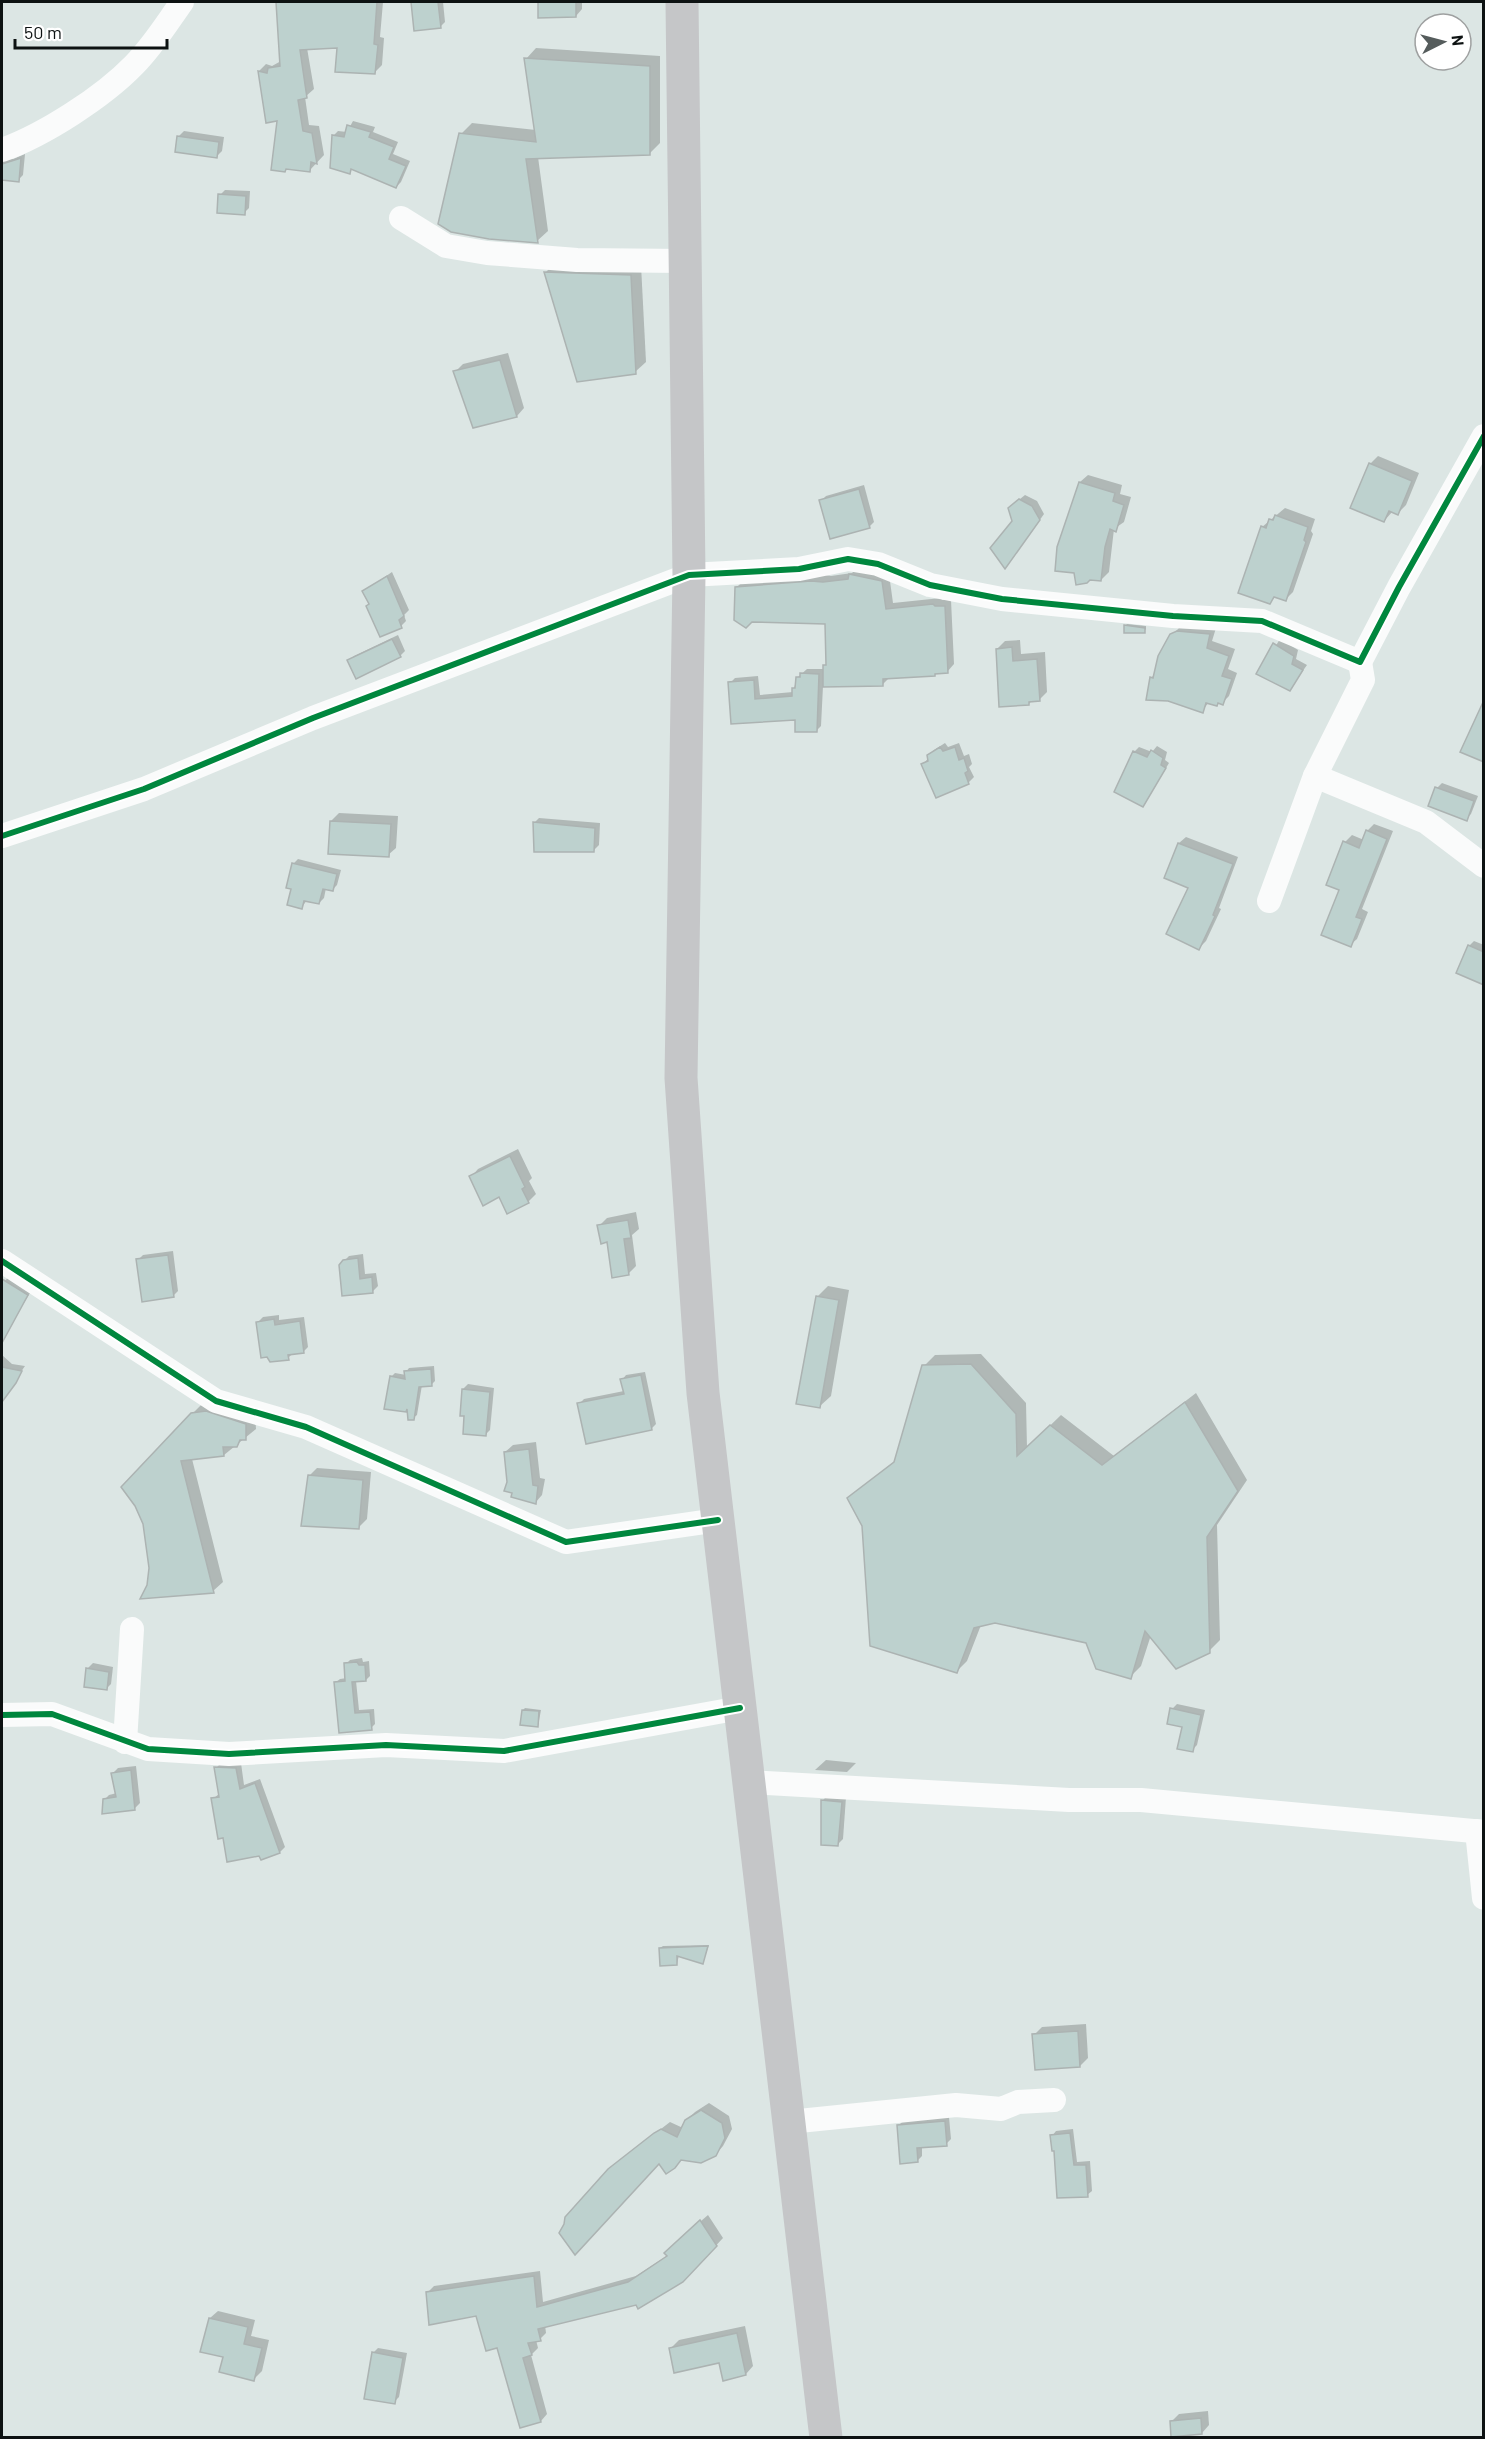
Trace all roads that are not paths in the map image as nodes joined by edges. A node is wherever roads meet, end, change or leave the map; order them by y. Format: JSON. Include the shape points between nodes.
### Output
{"nodes":[{"id":1,"x":182,"y":2,"type":"edge"},
{"id":2,"x":682,"y":2,"type":"edge"},
{"id":3,"x":2,"y":150,"type":"edge"},
{"id":4,"x":401,"y":218,"type":"dead end"},
{"id":5,"x":686,"y":261,"type":"junction"},
{"id":6,"x":1484,"y":436,"type":"edge"},
{"id":7,"x":689,"y":574,"type":"junction"},
{"id":8,"x":1360,"y":662,"type":"junction"},
{"id":9,"x":1315,"y":776,"type":"junction"},
{"id":10,"x":2,"y":836,"type":"edge"},
{"id":11,"x":1484,"y":866,"type":"edge"},
{"id":12,"x":1269,"y":901,"type":"dead end"},
{"id":13,"x":2,"y":1261,"type":"edge"},
{"id":14,"x":718,"y":1520,"type":"junction"},
{"id":15,"x":132,"y":1629,"type":"dead end"},
{"id":16,"x":740,"y":1708,"type":"junction"},
{"id":17,"x":2,"y":1715,"type":"edge"},
{"id":18,"x":125,"y":1742,"type":"junction"},
{"id":19,"x":749,"y":1782,"type":"junction"},
{"id":20,"x":1480,"y":1831,"type":"edge"},
{"id":21,"x":1484,"y":1898,"type":"edge"},
{"id":22,"x":1054,"y":2100,"type":"dead end"},
{"id":23,"x":789,"y":2122,"type":"junction"},
{"id":24,"x":826,"y":2438,"type":"edge"}],
"edges":[{"from":1,"to":3,"type":"street","via":[[134,65],[106,89],[50,128]]},
{"from":2,"to":5,"type":"main road"},
{"from":4,"to":5,"type":"street","via":[[446,246],[487,253],[577,260]]},
{"from":5,"to":7,"type":"main road"},
{"from":6,"to":8,"type":"street"},
{"from":7,"to":8,"type":"street","via":[[799,569],[848,559],[878,564],[930,585],[1002,599],[1262,621]]},
{"from":7,"to":10,"type":"street","via":[[313,718],[144,789]]},
{"from":7,"to":14,"type":"main road","via":[[681,1078],[703,1393]]},
{"from":8,"to":9,"type":"street","via":[[1363,680]]},
{"from":9,"to":11,"type":"street","via":[[1426,822]]},
{"from":9,"to":12,"type":"street"},
{"from":13,"to":14,"type":"street","via":[[216,1401],[306,1427],[566,1542]]},
{"from":14,"to":16,"type":"main road"},
{"from":15,"to":18,"type":"street"},
{"from":16,"to":18,"type":"street","via":[[504,1751],[386,1745],[229,1754],[148,1749]]},
{"from":16,"to":19,"type":"main road"},
{"from":17,"to":18,"type":"street","via":[[52,1714]]},
{"from":19,"to":20,"type":"street","via":[[1057,1800],[1141,1800]]},
{"from":19,"to":23,"type":"main road"},
{"from":20,"to":21,"type":"street"},
{"from":22,"to":23,"type":"street","via":[[1018,2102],[1001,2109],[956,2105]]},
{"from":23,"to":24,"type":"main road"}]}
